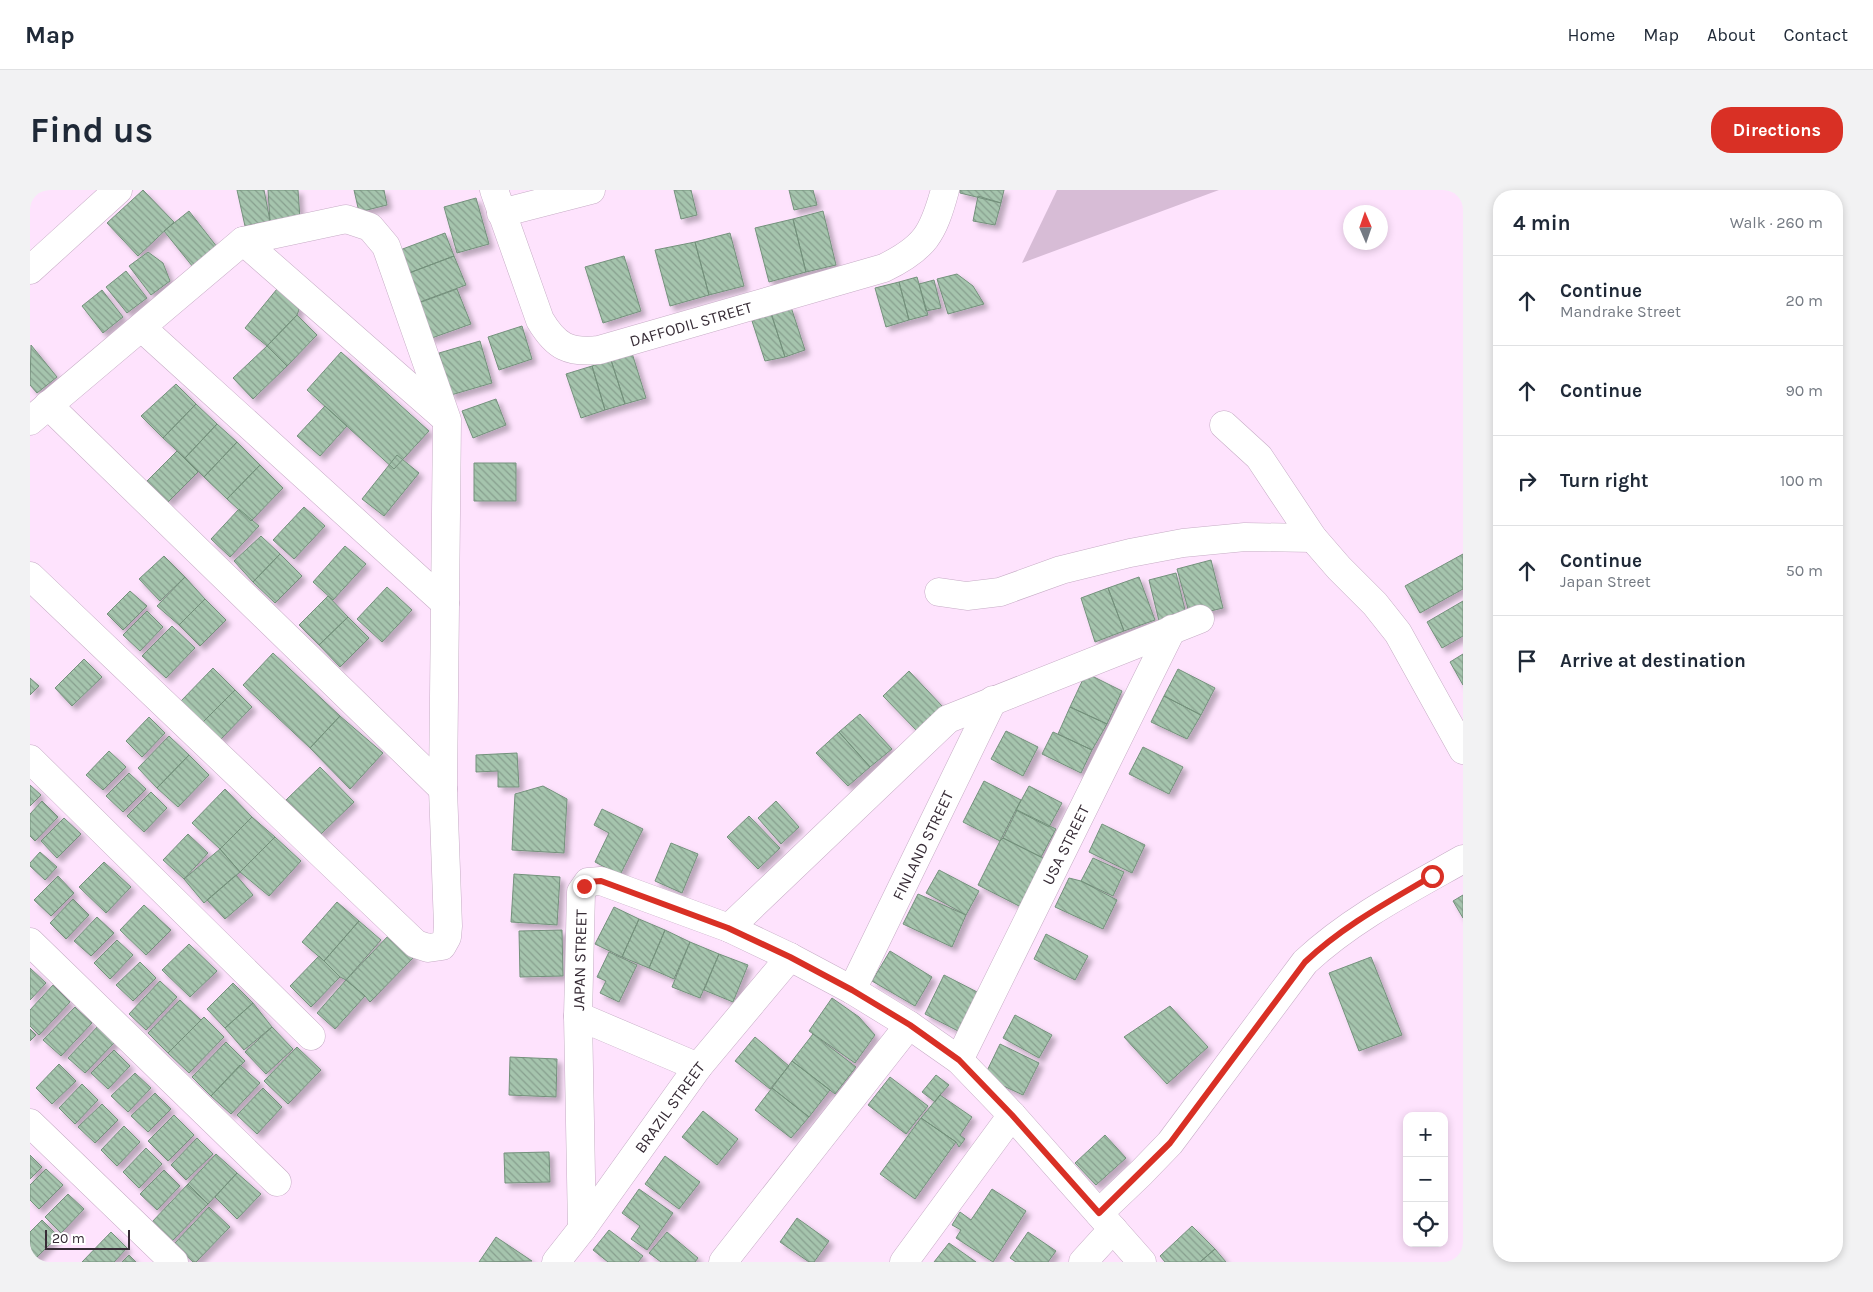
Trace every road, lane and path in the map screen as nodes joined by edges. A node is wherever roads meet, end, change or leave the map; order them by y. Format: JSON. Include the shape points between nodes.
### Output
{"nodes":[{"id":1,"x":118,"y":190,"type":"edge"},
{"id":2,"x":591,"y":190,"type":"edge"},
{"id":3,"x":945,"y":190,"type":"edge"},
{"id":4,"x":497,"y":202,"type":"edge"},
{"id":5,"x":243,"y":241,"type":"junction"},
{"id":6,"x":30,"y":270,"type":"edge"},
{"id":7,"x":142,"y":328,"type":"junction"},
{"id":8,"x":39,"y":413,"type":"edge"},
{"id":9,"x":447,"y":420,"type":"junction"},
{"id":10,"x":1224,"y":425,"type":"dead end"},
{"id":11,"x":1313,"y":538,"type":"junction"},
{"id":12,"x":30,"y":576,"type":"edge"},
{"id":13,"x":939,"y":592,"type":"dead end"},
{"id":14,"x":445,"y":602,"type":"junction"},
{"id":15,"x":1200,"y":619,"type":"dead end"},
{"id":16,"x":1172,"y":629,"type":"junction"},
{"id":17,"x":994,"y":700,"type":"junction"},
{"id":18,"x":1463,"y":750,"type":"edge"},
{"id":19,"x":30,"y":759,"type":"edge"},
{"id":20,"x":443,"y":789,"type":"junction"},
{"id":21,"x":1463,"y":858,"type":"edge"},
{"id":22,"x":728,"y":928,"type":"junction"},
{"id":23,"x":30,"y":942,"type":"edge"},
{"id":24,"x":790,"y":957,"type":"junction"},
{"id":25,"x":852,"y":990,"type":"junction"},
{"id":26,"x":578,"y":1016,"type":"junction"},
{"id":27,"x":910,"y":1025,"type":"junction"},
{"id":28,"x":311,"y":1036,"type":"dead end"},
{"id":29,"x":959,"y":1060,"type":"junction"},
{"id":30,"x":698,"y":1067,"type":"junction"},
{"id":31,"x":1012,"y":1115,"type":"junction"},
{"id":32,"x":30,"y":1123,"type":"edge"},
{"id":33,"x":277,"y":1182,"type":"dead end"},
{"id":34,"x":1106,"y":1221,"type":"junction"},
{"id":35,"x":582,"y":1229,"type":"junction"},
{"id":36,"x":174,"y":1262,"type":"edge"},
{"id":37,"x":556,"y":1262,"type":"edge"},
{"id":38,"x":724,"y":1262,"type":"edge"},
{"id":39,"x":904,"y":1262,"type":"edge"},
{"id":40,"x":1083,"y":1262,"type":"edge"},
{"id":41,"x":1142,"y":1262,"type":"edge"}],
"edges":[{"from":1,"to":6,"type":"street"},
{"from":2,"to":4,"type":"street"},
{"from":3,"to":4,"type":"street","name":"DAFFODIL STREET","via":[[938,215],[926,238],[908,256],[884,268],[599,350],[581,352],[564,347],[550,336],[540,320]]},
{"from":5,"to":7,"type":"street"},
{"from":5,"to":9,"type":"street"},
{"from":5,"to":9,"type":"street","via":[[346,220],[370,227],[386,246]]},
{"from":7,"to":8,"type":"street"},
{"from":7,"to":14,"type":"street"},
{"from":8,"to":20,"type":"street"},
{"from":9,"to":14,"type":"street"},
{"from":10,"to":11,"type":"street","via":[[1259,457]]},
{"from":11,"to":13,"type":"street","via":[[1245,537],[1183,542],[1062,570],[1000,592],[967,596]]},
{"from":11,"to":18,"type":"street","via":[[1398,633]]},
{"from":12,"to":20,"type":"street","via":[[416,944],[428,948],[442,946],[447,937]]},
{"from":14,"to":20,"type":"street"},
{"from":15,"to":16,"type":"street"},
{"from":16,"to":17,"type":"street"},
{"from":16,"to":29,"type":"street","name":"USA STREET"},
{"from":17,"to":22,"type":"street","via":[[948,719]]},
{"from":17,"to":25,"type":"street","name":"FINLAND STREET"},
{"from":19,"to":28,"type":"street"},
{"from":21,"to":34,"type":"street","via":[[1363,916],[1305,962],[1170,1143]]},
{"from":22,"to":24,"type":"street","name":"JAPAN STREET"},
{"from":22,"to":26,"type":"street","name":"JAPAN STREET","via":[[601,881],[588,882],[581,892]]},
{"from":23,"to":33,"type":"street"},
{"from":24,"to":25,"type":"street","name":"JAPAN STREET"},
{"from":24,"to":30,"type":"street","name":"BRAZIL STREET"},
{"from":25,"to":27,"type":"street","name":"JAPAN STREET"},
{"from":26,"to":30,"type":"street"},
{"from":26,"to":35,"type":"street","name":"JAPAN STREET"},
{"from":27,"to":29,"type":"street","name":"JAPAN STREET"},
{"from":27,"to":38,"type":"street"},
{"from":29,"to":31,"type":"street","name":"JAPAN STREET"},
{"from":30,"to":35,"type":"street","name":"BRAZIL STREET"},
{"from":31,"to":34,"type":"street","name":"JAPAN STREET"},
{"from":31,"to":39,"type":"street"},
{"from":32,"to":36,"type":"street"},
{"from":34,"to":40,"type":"street"},
{"from":34,"to":41,"type":"street","name":"JAPAN STREET"},
{"from":35,"to":37,"type":"street","name":"BRAZIL STREET"}]}
